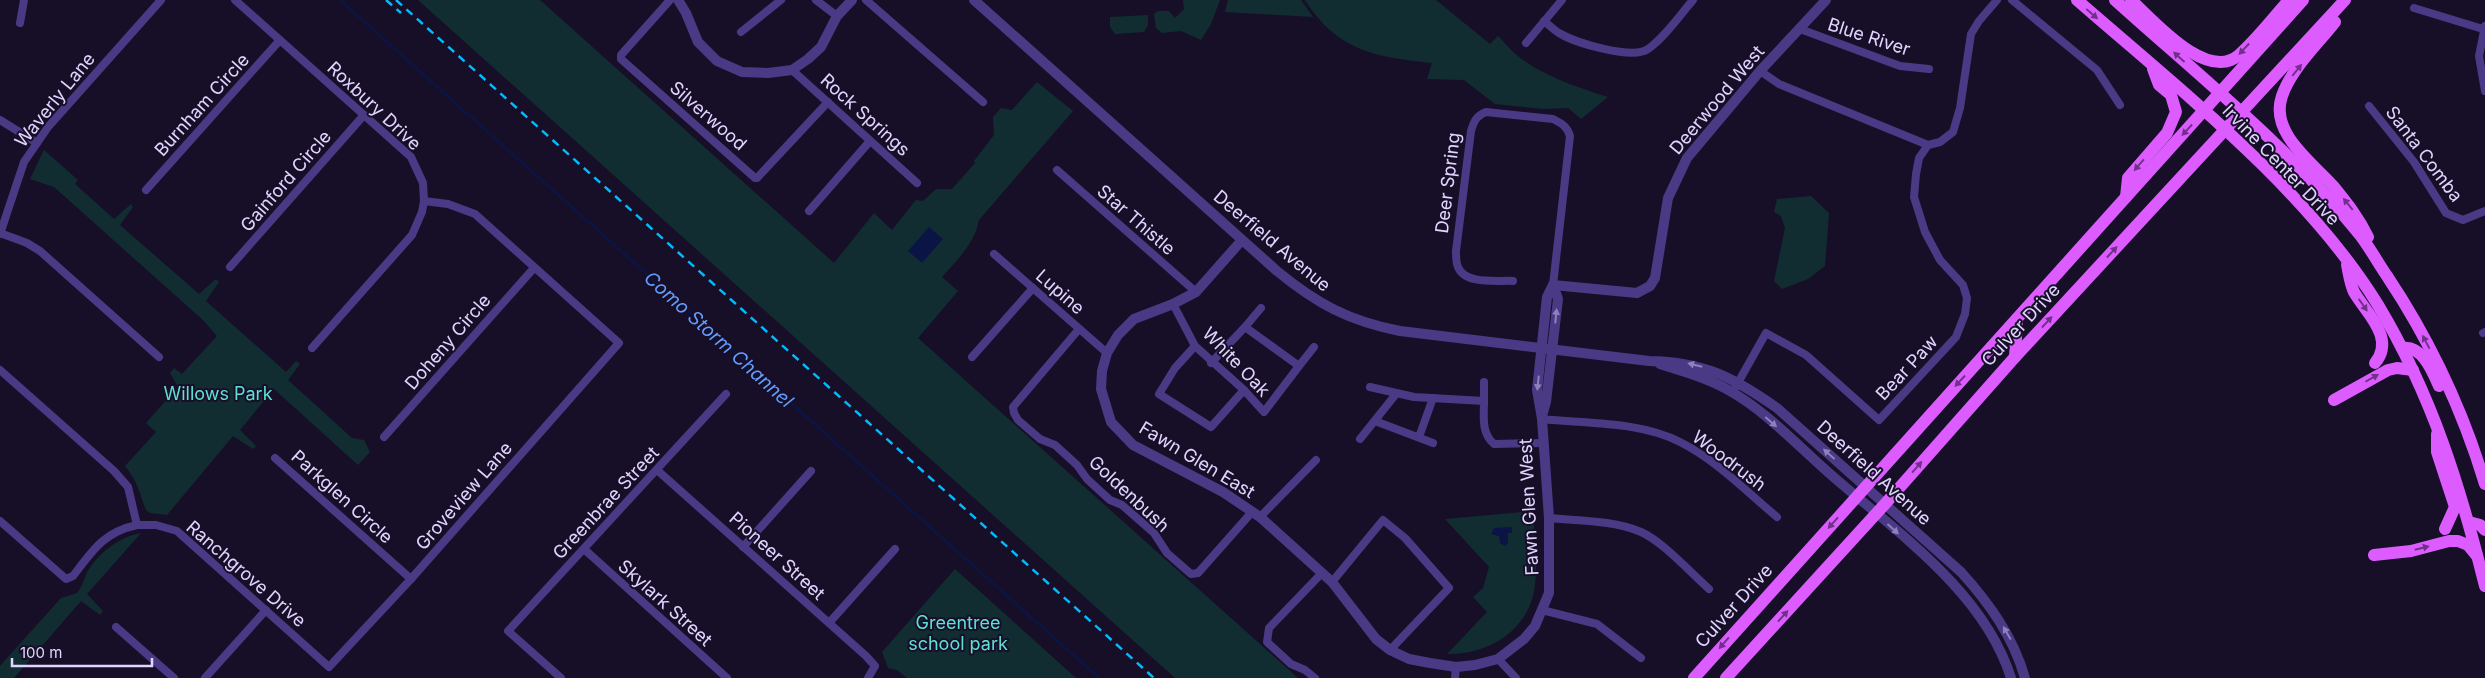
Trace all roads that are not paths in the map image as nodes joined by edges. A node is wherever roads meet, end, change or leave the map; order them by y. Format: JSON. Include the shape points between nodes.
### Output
{"nodes":[{"id":1,"x":24,"y":0,"type":"edge"},
{"id":2,"x":161,"y":0,"type":"edge"},
{"id":3,"x":235,"y":0,"type":"edge"},
{"id":4,"x":670,"y":0,"type":"edge"},
{"id":5,"x":678,"y":0,"type":"edge"},
{"id":6,"x":781,"y":0,"type":"edge"},
{"id":7,"x":816,"y":0,"type":"edge"},
{"id":8,"x":852,"y":0,"type":"edge"},
{"id":9,"x":866,"y":0,"type":"edge"},
{"id":10,"x":974,"y":0,"type":"edge"},
{"id":11,"x":1562,"y":0,"type":"edge"},
{"id":12,"x":1693,"y":0,"type":"edge"},
{"id":13,"x":1826,"y":0,"type":"edge"},
{"id":14,"x":1997,"y":0,"type":"edge"},
{"id":15,"x":2012,"y":0,"type":"edge"},
{"id":16,"x":2077,"y":0,"type":"edge"},
{"id":17,"x":2115,"y":0,"type":"edge"},
{"id":18,"x":2131,"y":0,"type":"edge"},
{"id":19,"x":2289,"y":0,"type":"edge"},
{"id":20,"x":2303,"y":0,"type":"edge"},
{"id":21,"x":2344,"y":1,"type":"edge"},
{"id":22,"x":2414,"y":8,"type":"dead end"},
{"id":23,"x":837,"y":16,"type":"junction"},
{"id":24,"x":1544,"y":21,"type":"junction"},
{"id":25,"x":20,"y":23,"type":"dead end"},
{"id":26,"x":2484,"y":27,"type":"edge"},
{"id":27,"x":1800,"y":29,"type":"junction"},
{"id":28,"x":741,"y":32,"type":"dead end"},
{"id":29,"x":280,"y":40,"type":"junction"},
{"id":30,"x":1526,"y":43,"type":"dead end"},
{"id":31,"x":2152,"y":66,"type":"junction"},
{"id":32,"x":1929,"y":69,"type":"dead end"},
{"id":33,"x":792,"y":70,"type":"junction"},
{"id":34,"x":1760,"y":71,"type":"junction"},
{"id":35,"x":2485,"y":91,"type":"edge"},
{"id":36,"x":2220,"y":94,"type":"junction"},
{"id":37,"x":828,"y":102,"type":"junction"},
{"id":38,"x":983,"y":102,"type":"dead end"},
{"id":39,"x":2120,"y":105,"type":"dead end"},
{"id":40,"x":2369,"y":106,"type":"dead end"},
{"id":41,"x":2205,"y":111,"type":"junction"},
{"id":42,"x":2241,"y":114,"type":"junction"},
{"id":43,"x":364,"y":115,"type":"junction"},
{"id":44,"x":0,"y":120,"type":"edge"},
{"id":45,"x":2225,"y":131,"type":"junction"},
{"id":46,"x":870,"y":141,"type":"junction"},
{"id":47,"x":37,"y":143,"type":"junction"},
{"id":48,"x":1928,"y":145,"type":"junction"},
{"id":49,"x":1057,"y":170,"type":"dead end"},
{"id":50,"x":917,"y":183,"type":"dead end"},
{"id":51,"x":146,"y":190,"type":"dead end"},
{"id":52,"x":2126,"y":197,"type":"junction"},
{"id":53,"x":424,"y":201,"type":"junction"},
{"id":54,"x":809,"y":211,"type":"dead end"},
{"id":55,"x":2485,"y":211,"type":"edge"},
{"id":56,"x":0,"y":234,"type":"edge"},
{"id":57,"x":1242,"y":240,"type":"junction"},
{"id":58,"x":994,"y":254,"type":"dead end"},
{"id":59,"x":2346,"y":261,"type":"junction"},
{"id":60,"x":230,"y":267,"type":"dead end"},
{"id":61,"x":534,"y":268,"type":"junction"},
{"id":62,"x":2388,"y":277,"type":"junction"},
{"id":63,"x":1513,"y":281,"type":"dead end"},
{"id":64,"x":1553,"y":285,"type":"junction"},
{"id":65,"x":1033,"y":288,"type":"junction"},
{"id":66,"x":1196,"y":292,"type":"junction"},
{"id":67,"x":1173,"y":304,"type":"junction"},
{"id":68,"x":1261,"y":308,"type":"dead end"},
{"id":69,"x":2017,"y":319,"type":"junction"},
{"id":70,"x":1245,"y":327,"type":"junction"},
{"id":71,"x":1079,"y":329,"type":"junction"},
{"id":72,"x":1195,"y":346,"type":"junction"},
{"id":73,"x":1314,"y":347,"type":"dead end"},
{"id":74,"x":1541,"y":347,"type":"junction"},
{"id":75,"x":312,"y":348,"type":"dead end"},
{"id":76,"x":2402,"y":348,"type":"junction"},
{"id":77,"x":1553,"y":349,"type":"junction"},
{"id":78,"x":1106,"y":353,"type":"junction"},
{"id":79,"x":2014,"y":356,"type":"junction"},
{"id":80,"x":159,"y":357,"type":"dead end"},
{"id":81,"x":972,"y":357,"type":"dead end"},
{"id":82,"x":1649,"y":361,"type":"junction"},
{"id":83,"x":1211,"y":363,"type":"junction"},
{"id":84,"x":2375,"y":363,"type":"dead end"},
{"id":85,"x":1299,"y":366,"type":"junction"},
{"id":86,"x":0,"y":370,"type":"edge"},
{"id":87,"x":2413,"y":370,"type":"junction"},
{"id":88,"x":1484,"y":382,"type":"dead end"},
{"id":89,"x":1738,"y":382,"type":"junction"},
{"id":90,"x":1370,"y":387,"type":"dead end"},
{"id":91,"x":1244,"y":390,"type":"junction"},
{"id":92,"x":1733,"y":392,"type":"junction"},
{"id":93,"x":726,"y":394,"type":"dead end"},
{"id":94,"x":1396,"y":394,"type":"junction"},
{"id":95,"x":1434,"y":398,"type":"junction"},
{"id":96,"x":2334,"y":400,"type":"dead end"},
{"id":97,"x":1484,"y":401,"type":"junction"},
{"id":98,"x":1542,"y":419,"type":"junction"},
{"id":99,"x":1375,"y":420,"type":"junction"},
{"id":100,"x":2436,"y":422,"type":"junction"},
{"id":101,"x":384,"y":437,"type":"dead end"},
{"id":102,"x":1419,"y":438,"type":"junction"},
{"id":103,"x":1360,"y":439,"type":"dead end"},
{"id":104,"x":2471,"y":440,"type":"junction"},
{"id":105,"x":1433,"y":443,"type":"dead end"},
{"id":106,"x":1543,"y":443,"type":"junction"},
{"id":107,"x":275,"y":458,"type":"dead end"},
{"id":108,"x":1316,"y":460,"type":"dead end"},
{"id":109,"x":657,"y":470,"type":"junction"},
{"id":110,"x":811,"y":471,"type":"dead end"},
{"id":111,"x":2485,"y":484,"type":"edge"},
{"id":112,"x":1865,"y":487,"type":"junction"},
{"id":113,"x":1856,"y":497,"type":"junction"},
{"id":114,"x":1881,"y":509,"type":"junction"},
{"id":115,"x":1256,"y":514,"type":"junction"},
{"id":116,"x":1777,"y":517,"type":"dead end"},
{"id":117,"x":1549,"y":518,"type":"junction"},
{"id":118,"x":0,"y":521,"type":"edge"},
{"id":119,"x":2469,"y":522,"type":"junction"},
{"id":120,"x":137,"y":525,"type":"junction"},
{"id":121,"x":2445,"y":529,"type":"dead end"},
{"id":122,"x":2485,"y":530,"type":"edge"},
{"id":123,"x":744,"y":547,"type":"junction"},
{"id":124,"x":584,"y":549,"type":"junction"},
{"id":125,"x":896,"y":549,"type":"dead end"},
{"id":126,"x":2374,"y":555,"type":"dead end"},
{"id":127,"x":2477,"y":556,"type":"junction"},
{"id":128,"x":1321,"y":574,"type":"junction"},
{"id":129,"x":411,"y":579,"type":"junction"},
{"id":130,"x":1332,"y":582,"type":"junction"},
{"id":131,"x":2485,"y":586,"type":"edge"},
{"id":132,"x":1709,"y":589,"type":"dead end"},
{"id":133,"x":266,"y":610,"type":"junction"},
{"id":134,"x":1542,"y":610,"type":"junction"},
{"id":135,"x":829,"y":623,"type":"junction"},
{"id":136,"x":116,"y":627,"type":"dead end"},
{"id":137,"x":1390,"y":650,"type":"junction"},
{"id":138,"x":1641,"y":658,"type":"dead end"},
{"id":139,"x":1498,"y":659,"type":"junction"},
{"id":140,"x":329,"y":667,"type":"joint"},
{"id":141,"x":1456,"y":667,"type":"junction"},
{"id":142,"x":174,"y":678,"type":"edge"},
{"id":143,"x":205,"y":678,"type":"edge"},
{"id":144,"x":561,"y":678,"type":"edge"},
{"id":145,"x":726,"y":678,"type":"edge"},
{"id":146,"x":868,"y":678,"type":"edge"},
{"id":147,"x":1315,"y":678,"type":"edge"},
{"id":148,"x":1455,"y":678,"type":"edge"},
{"id":149,"x":1516,"y":678,"type":"edge"},
{"id":150,"x":1694,"y":678,"type":"edge"},
{"id":151,"x":1726,"y":678,"type":"edge"},
{"id":152,"x":2011,"y":678,"type":"edge"},
{"id":153,"x":2025,"y":678,"type":"edge"}],
"edges":[{"from":1,"to":25,"type":"street"},
{"from":2,"to":47,"type":"street","name":"Waverly Lane"},
{"from":3,"to":29,"type":"street","name":"Roxbury Drive"},
{"from":4,"to":37,"type":"street","name":"Silverwood","via":[[621,55],[621,59],[755,178]]},
{"from":5,"to":33,"type":"street","via":[[698,42],[717,61],[742,72]]},
{"from":6,"to":28,"type":"street"},
{"from":7,"to":23,"type":"street"},
{"from":8,"to":23,"type":"street"},
{"from":9,"to":38,"type":"street"},
{"from":10,"to":57,"type":"street","name":"Deerfield Avenue"},
{"from":11,"to":24,"type":"street"},
{"from":12,"to":24,"type":"street","via":[[1657,41],[1640,53],[1628,54],[1579,41]]},
{"from":13,"to":27,"type":"street","name":"Deerwood West"},
{"from":14,"to":48,"type":"street","via":[[1971,34],[1960,108],[1953,132],[1940,142]]},
{"from":15,"to":39,"type":"street","via":[[2097,70]]},
{"from":16,"to":31,"type":"main road","name":"Irvine Center Drive","one_way":true},
{"from":36,"to":17,"type":"main road","name":"Irvine Center Drive","one_way":true},
{"from":19,"to":18,"type":"main road","one_way":true,"via":[[2239,55],[2213,62],[2198,58]]},
{"from":20,"to":36,"type":"main road","name":"Culver Drive"},
{"from":21,"to":42,"type":"main road","name":"Culver Drive"},
{"from":62,"to":21,"type":"main road","one_way":true,"via":[[2358,217],[2288,136],[2279,112],[2281,97],[2290,78],[2335,22]]},
{"from":22,"to":26,"type":"street"},
{"from":23,"to":33,"type":"street","via":[[821,47]]},
{"from":24,"to":30,"type":"street"},
{"from":26,"to":35,"type":"street","via":[[2479,56]]},
{"from":27,"to":32,"type":"street","name":"Blue River","via":[[1900,66]]},
{"from":27,"to":34,"type":"street","name":"Deerwood West"},
{"from":29,"to":43,"type":"street","name":"Roxbury Drive"},
{"from":29,"to":51,"type":"street","name":"Burnham Circle"},
{"from":31,"to":41,"type":"main road","name":"Irvine Center Drive"},
{"from":31,"to":52,"type":"main road","one_way":true,"via":[[2159,85],[2174,102],[2175,114],[2167,133],[2128,178]]},
{"from":33,"to":37,"type":"street","name":"Rock Springs"},
{"from":34,"to":48,"type":"street","via":[[1779,84]]},
{"from":34,"to":64,"type":"street","name":"Deerwood West","via":[[1701,140],[1676,177],[1663,220],[1655,278],[1650,286],[1637,293]]},
{"from":36,"to":41,"type":"main road","name":"Culver Drive"},
{"from":36,"to":42,"type":"main road","name":"Irvine Center Drive"},
{"from":37,"to":46,"type":"street","name":"Rock Springs"},
{"from":40,"to":55,"type":"street","name":"Santa Comba","via":[[2414,162],[2446,213],[2462,220]]},
{"from":41,"to":45,"type":"main road","name":"Irvine Center Drive"},
{"from":41,"to":52,"type":"main road","name":"Culver Drive","one_way":true},
{"from":42,"to":45,"type":"main road","name":"Culver Drive"},
{"from":42,"to":62,"type":"main road","name":"Irvine Center Drive","via":[[2320,189],[2361,237]]},
{"from":43,"to":53,"type":"street","name":"Roxbury Drive","via":[[411,157],[423,183]]},
{"from":43,"to":60,"type":"street","name":"Gainford Circle"},
{"from":44,"to":47,"type":"street"},
{"from":45,"to":59,"type":"main road","name":"Irvine Center Drive","via":[[2288,192]]},
{"from":79,"to":45,"type":"main road","name":"Culver Drive","one_way":true},
{"from":46,"to":50,"type":"street","name":"Rock Springs"},
{"from":46,"to":54,"type":"street"},
{"from":47,"to":56,"type":"street","name":"Waverly Lane","via":[[24,162]]},
{"from":48,"to":89,"type":"street","name":"Bear Paw","via":[[1918,158],[1914,197],[1925,232],[1940,260],[1963,285],[1967,298],[1956,337],[1879,420],[1806,355],[1766,333]]},
{"from":49,"to":66,"type":"street","name":"Star Thistle"},
{"from":52,"to":69,"type":"main road","name":"Culver Drive"},
{"from":53,"to":61,"type":"street","via":[[448,204],[475,214]]},
{"from":53,"to":75,"type":"street","via":[[412,235]]},
{"from":56,"to":80,"type":"street","via":[[40,251]]},
{"from":57,"to":66,"type":"street","name":"Fawn Glen East"},
{"from":57,"to":74,"type":"street","name":"Deerfield Avenue","via":[[1300,290],[1348,317],[1400,331]]},
{"from":58,"to":65,"type":"street","name":"Lupine"},
{"from":59,"to":76,"type":"main road","name":"Irvine Center Drive","via":[[2378,304]]},
{"from":59,"to":84,"type":"main road","one_way":true,"via":[[2353,290],[2382,336],[2380,357]]},
{"from":61,"to":101,"type":"street","name":"Doheny Circle"},
{"from":61,"to":129,"type":"street","name":"Groveview Lane","via":[[619,343]]},
{"from":104,"to":62,"type":"main road","name":"Irvine Center Drive","one_way":true,"via":[[2426,340]]},
{"from":63,"to":64,"type":"street","name":"Deer Spring","via":[[1476,279],[1463,275],[1457,266],[1456,251],[1471,131],[1473,122],[1486,112],[1552,119],[1568,130]]},
{"from":64,"to":74,"type":"street","name":"Deer Spring","via":[[1547,297]]},
{"from":77,"to":64,"type":"street","name":"Deer Spring","one_way":true,"via":[[1558,298]]},
{"from":65,"to":71,"type":"street","name":"Lupine"},
{"from":65,"to":81,"type":"street"},
{"from":66,"to":67,"type":"street","name":"Fawn Glen East"},
{"from":67,"to":72,"type":"street","name":"White Oak"},
{"from":67,"to":78,"type":"street","name":"Fawn Glen East","via":[[1134,319],[1118,334]]},
{"from":68,"to":70,"type":"street"},
{"from":69,"to":79,"type":"main road"},
{"from":69,"to":112,"type":"main road","name":"Culver Drive","one_way":true},
{"from":70,"to":83,"type":"street"},
{"from":70,"to":85,"type":"street"},
{"from":71,"to":78,"type":"street","name":"Lupine"},
{"from":71,"to":115,"type":"street","name":"Goldenbush","via":[[1013,407],[1018,420],[1040,439],[1055,445],[1110,500],[1122,505],[1154,533],[1167,553],[1192,574],[1198,573]]},
{"from":72,"to":83,"type":"street","name":"White Oak"},
{"from":72,"to":91,"type":"street","via":[[1179,362],[1159,394],[1211,427]]},
{"from":73,"to":85,"type":"street"},
{"from":74,"to":77,"type":"street","name":"Deerfield Avenue"},
{"from":74,"to":98,"type":"street","name":"Fawn Glen West","one_way":true,"via":[[1536,390]]},
{"from":76,"to":87,"type":"main road","name":"Irvine Center Drive"},
{"from":76,"to":104,"type":"main road","via":[[2411,347],[2419,352],[2436,379],[2461,434]]},
{"from":77,"to":82,"type":"street","name":"Deerfield Avenue"},
{"from":77,"to":98,"type":"street","name":"Fawn Glen West"},
{"from":78,"to":115,"type":"street","name":"Fawn Glen East","via":[[1101,389],[1111,422],[1133,445],[1223,492]]},
{"from":114,"to":79,"type":"main road","name":"Culver Drive","one_way":true},
{"from":89,"to":82,"type":"street","name":"Deerfield Avenue","one_way":true,"via":[[1702,366],[1679,361]]},
{"from":82,"to":92,"type":"street","name":"Deerfield Avenue","via":[[1698,376]]},
{"from":83,"to":91,"type":"street","name":"White Oak"},
{"from":85,"to":91,"type":"street","name":"White Oak","via":[[1265,412]]},
{"from":86,"to":120,"type":"street","via":[[114,471],[128,487]]},
{"from":96,"to":87,"type":"main road","one_way":true,"via":[[2388,370]]},
{"from":87,"to":100,"type":"main road","name":"Irvine Center Drive"},
{"from":88,"to":97,"type":"street"},
{"from":89,"to":92,"type":"street","name":"Bear Paw"},
{"from":112,"to":89,"type":"street","name":"Deerfield Avenue","one_way":true,"via":[[1777,408]]},
{"from":90,"to":94,"type":"street"},
{"from":92,"to":113,"type":"street","name":"Deerfield Avenue","one_way":true},
{"from":93,"to":109,"type":"street","name":"Greenbrae Street"},
{"from":94,"to":95,"type":"street"},
{"from":94,"to":99,"type":"street"},
{"from":95,"to":97,"type":"street"},
{"from":95,"to":102,"type":"street"},
{"from":97,"to":106,"type":"street","via":[[1484,429],[1494,444]]},
{"from":98,"to":106,"type":"street","name":"Fawn Glen West"},
{"from":98,"to":116,"type":"street","name":"Woodrush","via":[[1639,429],[1680,441],[1703,455]]},
{"from":99,"to":102,"type":"street"},
{"from":99,"to":103,"type":"street"},
{"from":100,"to":119,"type":"main road","name":"Irvine Center Drive"},
{"from":100,"to":121,"type":"main road","via":[[2438,452],[2455,508]]},
{"from":102,"to":105,"type":"street"},
{"from":104,"to":111,"type":"main road","name":"Irvine Center Drive"},
{"from":106,"to":117,"type":"street","name":"Fawn Glen West"},
{"from":107,"to":129,"type":"street","name":"Parkglen Circle"},
{"from":108,"to":115,"type":"street"},
{"from":109,"to":123,"type":"street","name":"Pioneer Street"},
{"from":109,"to":124,"type":"street","name":"Greenbrae Street"},
{"from":110,"to":123,"type":"street"},
{"from":112,"to":113,"type":"main road","name":"Culver Drive"},
{"from":112,"to":114,"type":"street","name":"Deerfield Avenue"},
{"from":113,"to":114,"type":"street","name":"Deerfield Avenue"},
{"from":113,"to":150,"type":"main road","name":"Culver Drive","one_way":true},
{"from":151,"to":114,"type":"main road","name":"Culver Drive","one_way":true},
{"from":114,"to":152,"type":"street","name":"Deerfield Avenue","one_way":true,"via":[[1965,597],[1988,630]]},
{"from":153,"to":114,"type":"street","name":"Deerfield Avenue","one_way":true,"via":[[2009,637],[1986,600],[1961,572]]},
{"from":115,"to":128,"type":"street","name":"Fawn Glen East"},
{"from":117,"to":132,"type":"street","via":[[1621,526],[1641,532],[1657,542]]},
{"from":117,"to":134,"type":"street","name":"Fawn Glen West","via":[[1548,593]]},
{"from":118,"to":120,"type":"street","name":"Ranchgrove Drive","via":[[66,579],[73,576],[106,537],[114,531]]},
{"from":119,"to":122,"type":"main road"},
{"from":119,"to":127,"type":"main road","name":"Irvine Center Drive"},
{"from":120,"to":133,"type":"street","name":"Ranchgrove Drive","via":[[156,525],[177,531]]},
{"from":123,"to":135,"type":"street","name":"Pioneer Street"},
{"from":124,"to":144,"type":"street","name":"Greenbrae Street","via":[[508,632]]},
{"from":124,"to":145,"type":"street","name":"Skylark Street"},
{"from":125,"to":135,"type":"street"},
{"from":126,"to":127,"type":"main road","one_way":true,"via":[[2458,541],[2468,545]]},
{"from":127,"to":131,"type":"main road","name":"Irvine Center Drive"},
{"from":128,"to":130,"type":"street","name":"Fawn Glen West"},
{"from":128,"to":147,"type":"street","via":[[1269,628],[1267,642],[1291,664]]},
{"from":129,"to":140,"type":"street","name":"Groveview Lane"},
{"from":130,"to":137,"type":"street","name":"Fawn Glen West","via":[[1376,639]]},
{"from":130,"to":137,"type":"street","via":[[1383,520],[1405,538],[1449,588]]},
{"from":133,"to":140,"type":"street","name":"Ranchgrove Drive"},
{"from":133,"to":143,"type":"street"},
{"from":134,"to":138,"type":"street","via":[[1598,624]]},
{"from":134,"to":139,"type":"street","name":"Fawn Glen West","via":[[1524,639]]},
{"from":135,"to":146,"type":"street","name":"Pioneer Street","via":[[874,666]]},
{"from":136,"to":142,"type":"street"},
{"from":137,"to":141,"type":"street","name":"Fawn Glen West","via":[[1409,659]]},
{"from":139,"to":141,"type":"street","name":"Fawn Glen West"},
{"from":139,"to":149,"type":"street"},
{"from":141,"to":148,"type":"street"}]}
